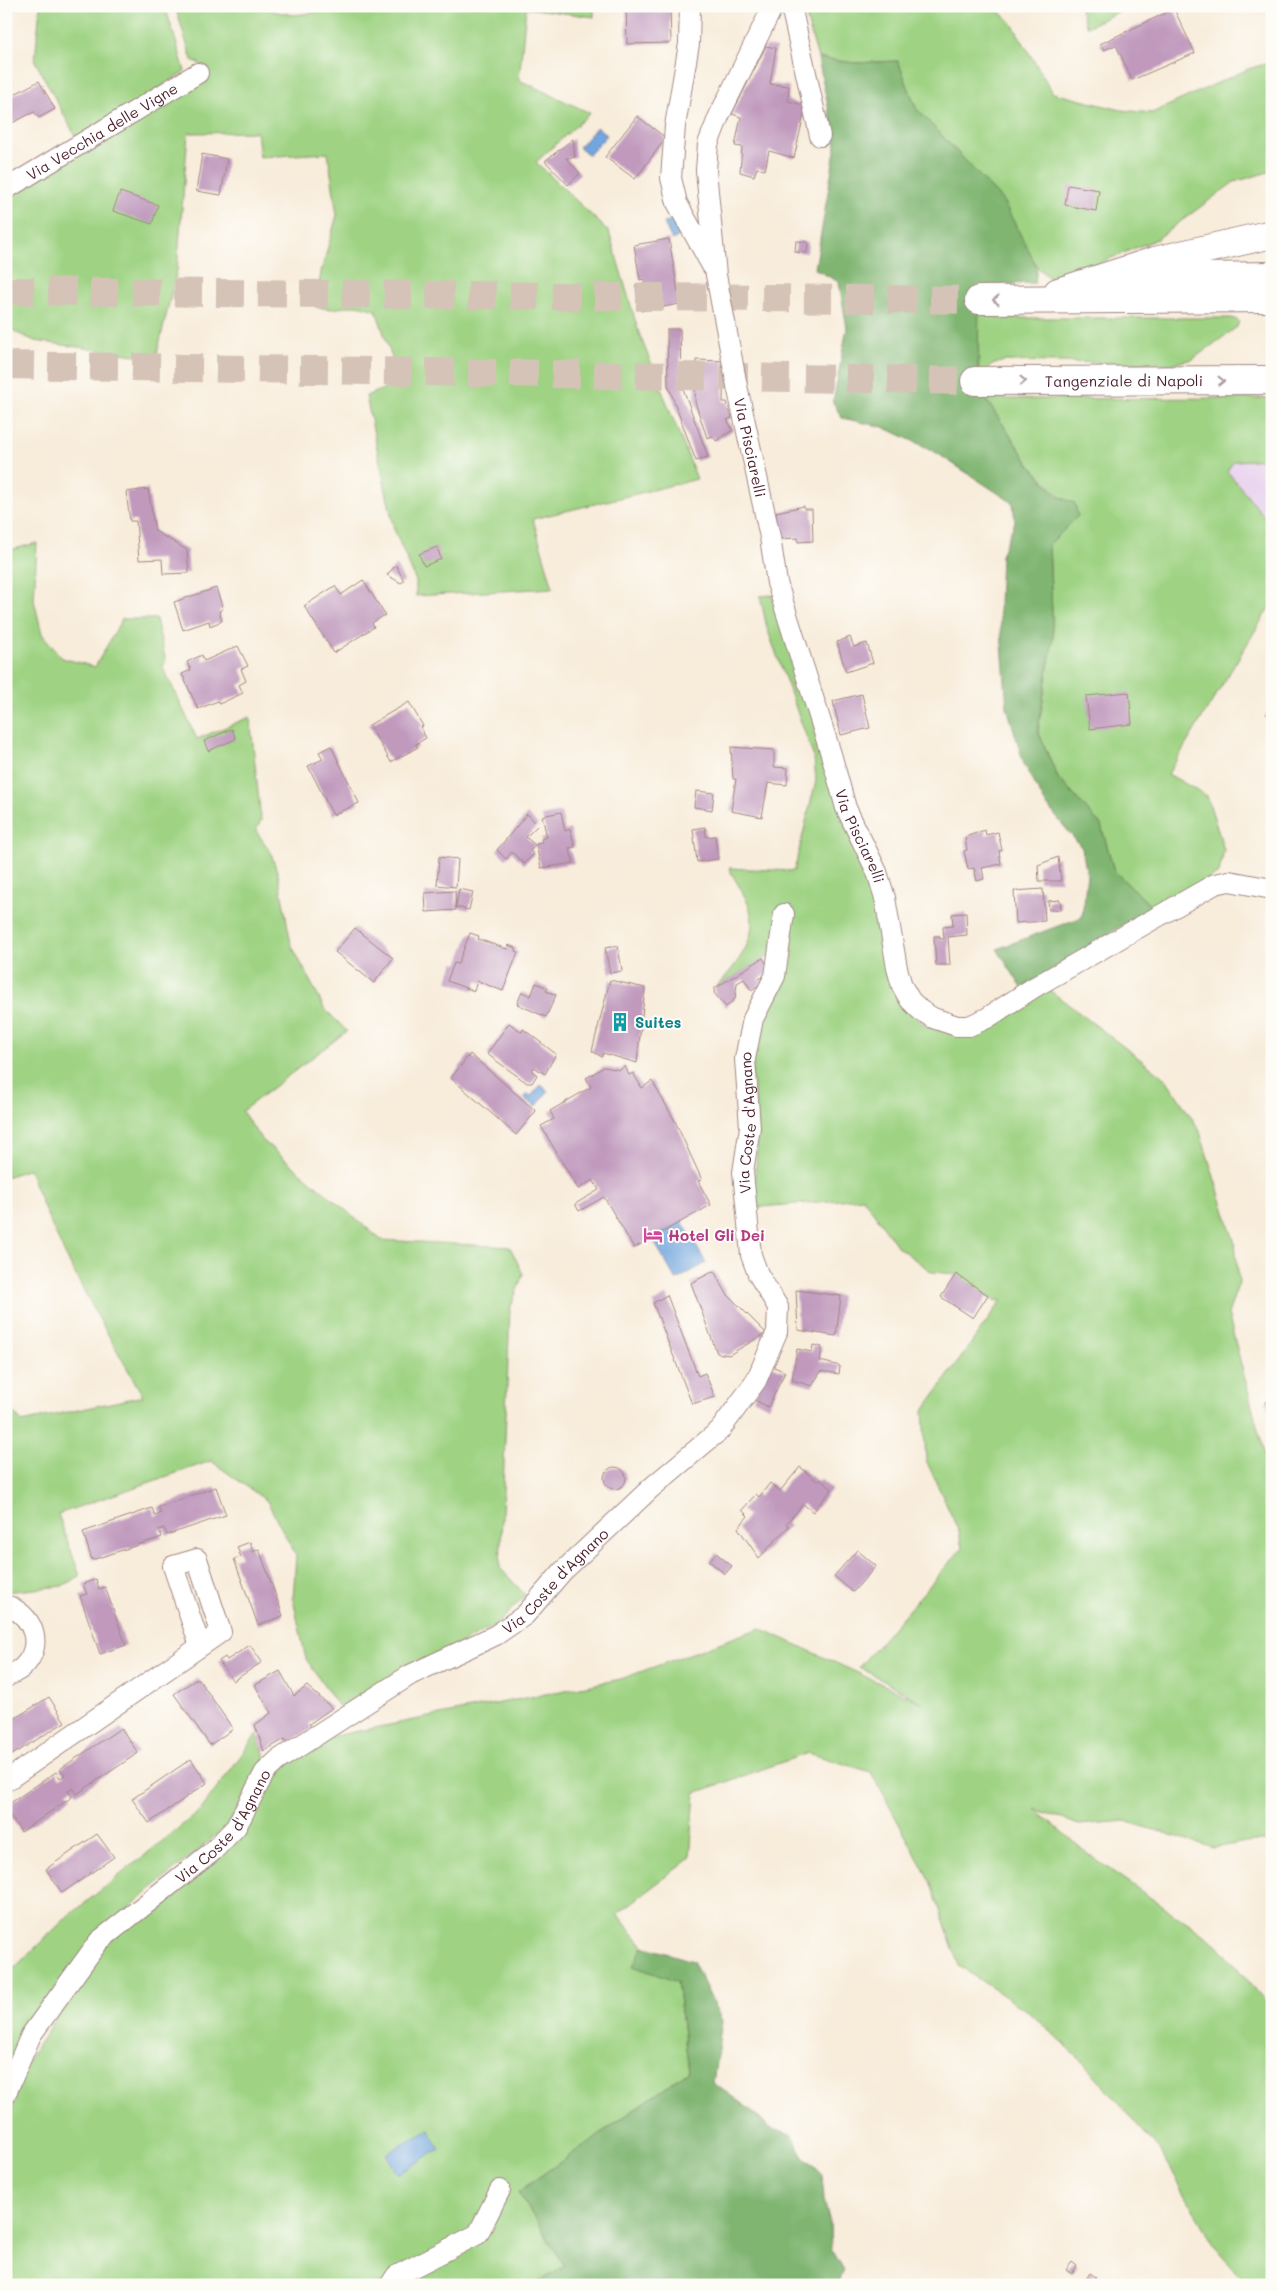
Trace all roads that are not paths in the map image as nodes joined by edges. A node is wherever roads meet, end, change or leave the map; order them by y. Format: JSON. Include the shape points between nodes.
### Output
{"nodes":[{"id":1,"x":690,"y":6,"type":"edge"},
{"id":2,"x":773,"y":6,"type":"edge"},
{"id":3,"x":791,"y":6,"type":"edge"},
{"id":4,"x":198,"y":72,"type":"dead end"},
{"id":5,"x":820,"y":136,"type":"dead end"},
{"id":6,"x":6,"y":189,"type":"edge"},
{"id":7,"x":1271,"y":240,"type":"edge"},
{"id":8,"x":1176,"y":256,"type":"junction"},
{"id":9,"x":1272,"y":262,"type":"edge"},
{"id":10,"x":1134,"y":268,"type":"junction"},
{"id":11,"x":716,"y":274,"type":"junction"},
{"id":12,"x":1272,"y":276,"type":"edge"},
{"id":13,"x":1101,"y":278,"type":"junction"},
{"id":14,"x":1069,"y":288,"type":"junction"},
{"id":15,"x":1263,"y":299,"type":"edge"},
{"id":16,"x":979,"y":300,"type":"tunnel mouth"},
{"id":17,"x":1033,"y":300,"type":"junction"},
{"id":18,"x":1272,"y":380,"type":"edge"},
{"id":19,"x":974,"y":381,"type":"tunnel mouth"},
{"id":20,"x":1272,"y":889,"type":"edge"},
{"id":21,"x":784,"y":914,"type":"dead end"},
{"id":22,"x":6,"y":1608,"type":"edge"},
{"id":23,"x":200,"y":1646,"type":"dead end"},
{"id":24,"x":6,"y":1677,"type":"edge"},
{"id":25,"x":6,"y":1781,"type":"edge"},
{"id":26,"x":6,"y":2092,"type":"edge"},
{"id":27,"x":500,"y":2190,"type":"dead end"},
{"id":28,"x":390,"y":2285,"type":"edge"}],
"edges":[{"from":1,"to":11,"type":"street","via":[[689,44],[675,126],[672,178],[677,203]]},
{"from":2,"to":11,"type":"street","via":[[708,144],[706,170]]},
{"from":3,"to":5,"type":"street"},
{"from":4,"to":6,"type":"street","name":"Via Vecchia delle Vigne"},
{"from":7,"to":8,"type":"highway"},
{"from":7,"to":8,"type":"highway"},
{"from":8,"to":10,"type":"highway"},
{"from":9,"to":10,"type":"highway"},
{"from":10,"to":13,"type":"highway"},
{"from":11,"to":20,"type":"street","name":"Via Pisciarelli","via":[[777,583],[846,808],[877,872],[885,898],[897,968],[910,1000],[933,1018],[957,1026],[969,1026],[1215,884],[1229,882]]},
{"from":12,"to":13,"type":"highway"},
{"from":13,"to":14,"type":"highway"},
{"from":14,"to":15,"type":"highway"},
{"from":14,"to":17,"type":"highway"},
{"from":15,"to":17,"type":"highway"},
{"from":17,"to":16,"type":"highway","one_way":true},
{"from":19,"to":18,"type":"highway","name":"Tangenziale di Napoli","one_way":true},
{"from":21,"to":26,"type":"street","name":"Via Coste d'Agnano","via":[[775,976],[753,1019],[745,1059],[750,1127],[744,1172],[751,1255],[758,1274],[778,1307],[777,1332],[756,1381],[720,1430],[651,1488],[562,1572],[525,1615],[496,1635],[410,1675],[278,1760],[265,1772],[236,1828],[213,1851],[99,1941],[31,2035]]},
{"from":22,"to":24,"type":"street","via":[[23,1613],[36,1637],[34,1652],[23,1668]]},
{"from":23,"to":25,"type":"street"},
{"from":27,"to":28,"type":"street","via":[[478,2234],[396,2276]]}]}
